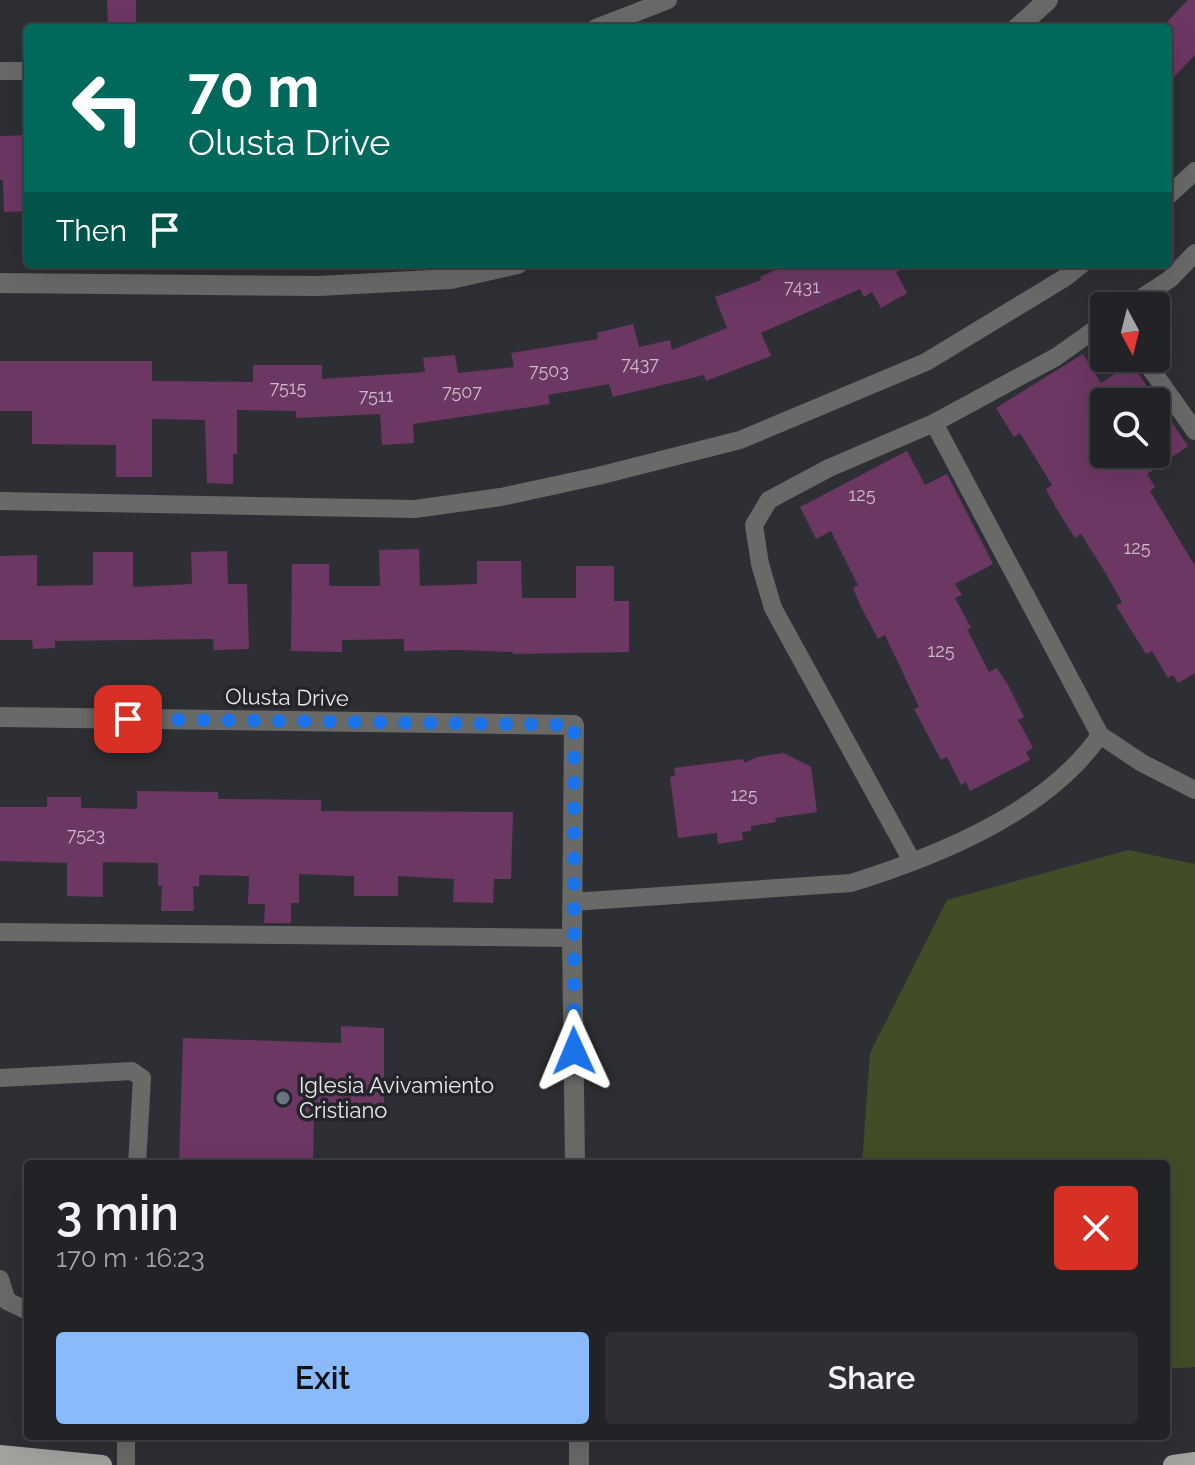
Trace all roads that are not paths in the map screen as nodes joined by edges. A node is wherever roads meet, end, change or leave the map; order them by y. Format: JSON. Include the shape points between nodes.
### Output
{"nodes":[{"id":1,"x":668,"y":0,"type":"edge"},
{"id":2,"x":1048,"y":0,"type":"edge"},
{"id":3,"x":606,"y":24,"type":"edge"},
{"id":4,"x":1021,"y":24,"type":"edge"},
{"id":5,"x":0,"y":71,"type":"edge"},
{"id":6,"x":24,"y":71,"type":"edge"},
{"id":7,"x":1195,"y":171,"type":"edge"},
{"id":8,"x":1172,"y":192,"type":"edge"},
{"id":9,"x":1195,"y":253,"type":"edge"},
{"id":10,"x":500,"y":268,"type":"edge"},
{"id":11,"x":1077,"y":268,"type":"edge"},
{"id":12,"x":0,"y":283,"type":"edge"},
{"id":13,"x":1150,"y":292,"type":"edge"},
{"id":14,"x":1090,"y":333,"type":"edge"},
{"id":15,"x":1153,"y":372,"type":"edge"},
{"id":16,"x":934,"y":423,"type":"junction"},
{"id":17,"x":1195,"y":431,"type":"edge"},
{"id":18,"x":0,"y":501,"type":"edge"},
{"id":19,"x":0,"y":717,"type":"edge"},
{"id":20,"x":1100,"y":735,"type":"junction"},
{"id":21,"x":1195,"y":790,"type":"edge"},
{"id":22,"x":912,"y":861,"type":"junction"},
{"id":23,"x":572,"y":902,"type":"junction"},
{"id":24,"x":0,"y":932,"type":"edge"},
{"id":25,"x":572,"y":938,"type":"junction"},
{"id":26,"x":0,"y":1078,"type":"edge"},
{"id":27,"x":137,"y":1160,"type":"edge"},
{"id":28,"x":575,"y":1160,"type":"edge"},
{"id":29,"x":0,"y":1279,"type":"edge"},
{"id":30,"x":24,"y":1309,"type":"edge"},
{"id":31,"x":126,"y":1440,"type":"edge"},
{"id":32,"x":579,"y":1440,"type":"edge"},
{"id":33,"x":0,"y":1455,"type":"edge"},
{"id":34,"x":1195,"y":1462,"type":"edge"},
{"id":35,"x":102,"y":1465,"type":"edge"},
{"id":36,"x":126,"y":1465,"type":"edge"},
{"id":37,"x":579,"y":1465,"type":"edge"},
{"id":38,"x":1173,"y":1465,"type":"edge"}],
"edges":[{"from":1,"to":3,"type":"lane"},
{"from":2,"to":4,"type":"street"},
{"from":5,"to":6,"type":"lane"},
{"from":7,"to":8,"type":"lane"},
{"from":9,"to":13,"type":"lane"},
{"from":10,"to":12,"type":"street","via":[[451,279],[318,286]]},
{"from":11,"to":18,"type":"lane","via":[[926,362],[740,440],[501,497],[415,509]]},
{"from":14,"to":16,"type":"lane"},
{"from":15,"to":17,"type":"lane"},
{"from":16,"to":20,"type":"lane"},
{"from":16,"to":22,"type":"lane","via":[[769,500],[754,525],[773,608]]},
{"from":19,"to":23,"type":"street","name":"Olusta Drive","via":[[574,725]]},
{"from":20,"to":21,"type":"lane"},
{"from":20,"to":22,"type":"lane","via":[[1071,771],[1012,814],[958,845]]},
{"from":22,"to":23,"type":"lane","via":[[851,883]]},
{"from":23,"to":25,"type":"street"},
{"from":24,"to":25,"type":"lane"},
{"from":25,"to":28,"type":"street"},
{"from":26,"to":27,"type":"lane","via":[[132,1071],[142,1078]]},
{"from":29,"to":30,"type":"lane","via":[[7,1301]]},
{"from":31,"to":36,"type":"lane"},
{"from":32,"to":37,"type":"street"},
{"from":33,"to":35,"type":"main road"},
{"from":34,"to":38,"type":"main road"}]}
